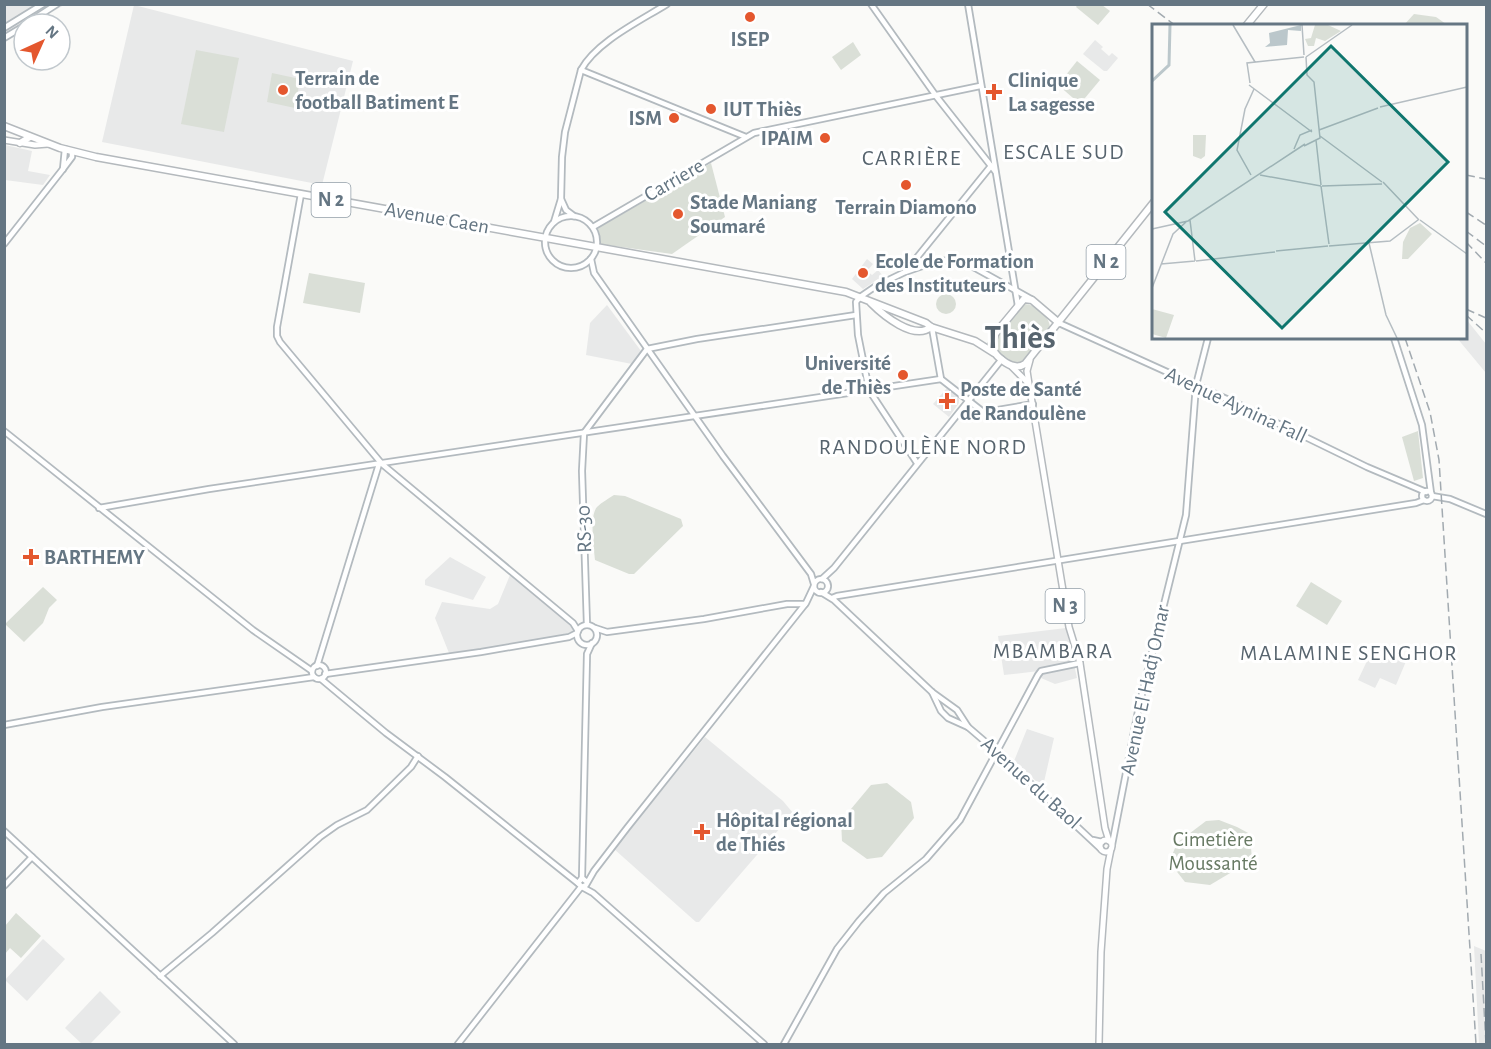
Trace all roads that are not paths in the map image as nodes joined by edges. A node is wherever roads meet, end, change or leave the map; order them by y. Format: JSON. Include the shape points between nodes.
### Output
{"nodes":[{"id":1,"x":43,"y":4,"type":"edge"},
{"id":2,"x":667,"y":4,"type":"edge"},
{"id":3,"x":871,"y":4,"type":"edge"},
{"id":4,"x":968,"y":4,"type":"edge"},
{"id":5,"x":1264,"y":4,"type":"edge"},
{"id":6,"x":1248,"y":24,"type":"edge"},
{"id":7,"x":4,"y":28,"type":"edge"},
{"id":8,"x":581,"y":70,"type":"junction"},
{"id":9,"x":980,"y":86,"type":"junction"},
{"id":10,"x":936,"y":96,"type":"junction"},
{"id":11,"x":4,"y":126,"type":"edge"},
{"id":12,"x":31,"y":137,"type":"junction"},
{"id":13,"x":746,"y":137,"type":"junction"},
{"id":14,"x":4,"y":140,"type":"edge"},
{"id":15,"x":20,"y":143,"type":"junction"},
{"id":16,"x":48,"y":144,"type":"junction"},
{"id":17,"x":65,"y":149,"type":"junction"},
{"id":18,"x":72,"y":151,"type":"junction"},
{"id":19,"x":993,"y":163,"type":"junction"},
{"id":20,"x":63,"y":169,"type":"junction"},
{"id":21,"x":301,"y":194,"type":"junction"},
{"id":22,"x":561,"y":199,"type":"junction"},
{"id":23,"x":1152,"y":205,"type":"edge"},
{"id":24,"x":574,"y":216,"type":"junction"},
{"id":25,"x":554,"y":223,"type":"junction"},
{"id":26,"x":593,"y":227,"type":"junction"},
{"id":27,"x":546,"y":237,"type":"junction"},
{"id":28,"x":4,"y":244,"type":"edge"},
{"id":29,"x":597,"y":246,"type":"junction"},
{"id":30,"x":591,"y":259,"type":"junction"},
{"id":31,"x":580,"y":267,"type":"junction"},
{"id":32,"x":905,"y":272,"type":"junction"},
{"id":33,"x":594,"y":273,"type":"junction"},
{"id":34,"x":1014,"y":288,"type":"junction"},
{"id":35,"x":860,"y":297,"type":"junction"},
{"id":36,"x":1032,"y":300,"type":"junction"},
{"id":37,"x":871,"y":303,"type":"junction"},
{"id":38,"x":1018,"y":306,"type":"junction"},
{"id":39,"x":856,"y":315,"type":"junction"},
{"id":40,"x":1059,"y":323,"type":"junction"},
{"id":41,"x":932,"y":328,"type":"junction"},
{"id":42,"x":995,"y":334,"type":"junction"},
{"id":43,"x":1208,"y":339,"type":"edge"},
{"id":44,"x":1394,"y":339,"type":"edge"},
{"id":45,"x":975,"y":341,"type":"junction"},
{"id":46,"x":647,"y":349,"type":"junction"},
{"id":47,"x":994,"y":353,"type":"junction"},
{"id":48,"x":1032,"y":356,"type":"junction"},
{"id":49,"x":1002,"y":358,"type":"junction"},
{"id":50,"x":1009,"y":365,"type":"junction"},
{"id":51,"x":941,"y":379,"type":"junction"},
{"id":52,"x":1029,"y":384,"type":"junction"},
{"id":53,"x":1196,"y":385,"type":"junction"},
{"id":54,"x":869,"y":390,"type":"junction"},
{"id":55,"x":968,"y":401,"type":"junction"},
{"id":56,"x":1033,"y":404,"type":"junction"},
{"id":57,"x":695,"y":416,"type":"junction"},
{"id":58,"x":4,"y":431,"type":"edge"},
{"id":59,"x":584,"y":433,"type":"junction"},
{"id":60,"x":917,"y":463,"type":"junction"},
{"id":61,"x":381,"y":464,"type":"junction"},
{"id":62,"x":1426,"y":495,"type":"junction"},
{"id":63,"x":99,"y":508,"type":"junction"},
{"id":64,"x":1486,"y":514,"type":"edge"},
{"id":65,"x":1179,"y":542,"type":"junction"},
{"id":66,"x":1058,"y":561,"type":"junction"},
{"id":67,"x":834,"y":568,"type":"junction"},
{"id":68,"x":811,"y":574,"type":"junction"},
{"id":69,"x":821,"y":579,"type":"junction"},
{"id":70,"x":814,"y":585,"type":"junction"},
{"id":71,"x":828,"y":586,"type":"junction"},
{"id":72,"x":821,"y":592,"type":"junction"},
{"id":73,"x":833,"y":598,"type":"junction"},
{"id":74,"x":806,"y":603,"type":"junction"},
{"id":75,"x":573,"y":623,"type":"junction"},
{"id":76,"x":585,"y":625,"type":"junction"},
{"id":77,"x":595,"y":628,"type":"junction"},
{"id":78,"x":578,"y":632,"type":"junction"},
{"id":79,"x":607,"y":632,"type":"junction"},
{"id":80,"x":569,"y":637,"type":"junction"},
{"id":81,"x":594,"y":641,"type":"junction"},
{"id":82,"x":581,"y":642,"type":"junction"},
{"id":83,"x":587,"y":654,"type":"junction"},
{"id":84,"x":1080,"y":663,"type":"junction"},
{"id":85,"x":319,"y":672,"type":"junction"},
{"id":86,"x":932,"y":692,"type":"junction"},
{"id":87,"x":4,"y":725,"type":"edge"},
{"id":88,"x":968,"y":727,"type":"junction"},
{"id":89,"x":996,"y":751,"type":"junction"},
{"id":90,"x":418,"y":756,"type":"junction"},
{"id":91,"x":4,"y":831,"type":"edge"},
{"id":92,"x":1093,"y":840,"type":"junction"},
{"id":93,"x":1110,"y":843,"type":"junction"},
{"id":94,"x":1102,"y":850,"type":"junction"},
{"id":95,"x":32,"y":857,"type":"junction"},
{"id":96,"x":1107,"y":869,"type":"junction"},
{"id":97,"x":583,"y":882,"type":"junction"},
{"id":98,"x":4,"y":886,"type":"edge"},
{"id":99,"x":160,"y":976,"type":"junction"},
{"id":100,"x":234,"y":1044,"type":"edge"},
{"id":101,"x":458,"y":1044,"type":"edge"},
{"id":102,"x":764,"y":1044,"type":"edge"},
{"id":103,"x":784,"y":1044,"type":"edge"},
{"id":104,"x":1099,"y":1044,"type":"edge"}],
"edges":[{"from":1,"to":7,"type":"street"},
{"from":2,"to":8,"type":"street","via":[[598,48]]},
{"from":3,"to":10,"type":"street"},
{"from":4,"to":9,"type":"street"},
{"from":5,"to":6,"type":"highway"},
{"from":8,"to":13,"type":"street"},
{"from":8,"to":22,"type":"street","via":[[565,132]]},
{"from":9,"to":10,"type":"street","name":"Carriere"},
{"from":9,"to":19,"type":"street"},
{"from":10,"to":13,"type":"street","name":"Carriere","via":[[761,130]]},
{"from":10,"to":19,"type":"street","via":[[986,161]]},
{"from":11,"to":12,"type":"highway","name":"Avenue Caen","number":"N 2"},
{"from":12,"to":15,"type":"highway"},
{"from":12,"to":16,"type":"highway","name":"Avenue Caen","number":"N 2"},
{"from":13,"to":26,"type":"street","name":"Carriere"},
{"from":14,"to":15,"type":"main road"},
{"from":15,"to":16,"type":"main road"},
{"from":16,"to":17,"type":"highway","name":"Avenue Caen","number":"N 2"},
{"from":17,"to":18,"type":"highway","name":"Avenue Caen","number":"N 2"},
{"from":17,"to":20,"type":"street"},
{"from":18,"to":20,"type":"street"},
{"from":18,"to":21,"type":"highway","name":"Avenue Caen","number":"N 2"},
{"from":19,"to":32,"type":"street"},
{"from":19,"to":34,"type":"street"},
{"from":20,"to":28,"type":"street"},
{"from":21,"to":27,"type":"highway","name":"Avenue Caen","number":"N 2"},
{"from":21,"to":61,"type":"street","via":[[277,336]]},
{"from":22,"to":24,"type":"street"},
{"from":22,"to":25,"type":"street"},
{"from":23,"to":40,"type":"highway","number":"N 2"},
{"from":24,"to":25,"type":"street"},
{"from":24,"to":26,"type":"street"},
{"from":25,"to":27,"type":"street"},
{"from":26,"to":29,"type":"street"},
{"from":27,"to":29,"type":"highway","name":"Avenue Caen","number":"N 2"},
{"from":27,"to":31,"type":"street","via":[[547,250],[554,261],[564,267]]},
{"from":29,"to":30,"type":"street"},
{"from":29,"to":35,"type":"highway","name":"Avenue Caen","number":"N 2"},
{"from":30,"to":31,"type":"street"},
{"from":30,"to":33,"type":"street"},
{"from":31,"to":33,"type":"street"},
{"from":32,"to":34,"type":"street","via":[[950,260],[969,265]]},
{"from":32,"to":35,"type":"street"},
{"from":33,"to":46,"type":"street"},
{"from":34,"to":36,"type":"street"},
{"from":34,"to":38,"type":"street"},
{"from":35,"to":37,"type":"highway","name":"Avenue Caen","number":"N 2"},
{"from":35,"to":39,"type":"street"},
{"from":36,"to":38,"type":"highway","via":[[1024,299]]},
{"from":36,"to":40,"type":"highway"},
{"from":37,"to":41,"type":"highway","name":"Avenue Caen","number":"N 2","via":[[926,322]]},
{"from":37,"to":41,"type":"highway","name":"Avenue Caen","number":"N 2","via":[[904,328]]},
{"from":38,"to":42,"type":"highway"},
{"from":39,"to":46,"type":"street"},
{"from":39,"to":54,"type":"street"},
{"from":40,"to":48,"type":"highway"},
{"from":40,"to":53,"type":"street","name":"Avenue Aynina Fall"},
{"from":41,"to":45,"type":"highway","name":"Avenue Caen","number":"N 2"},
{"from":41,"to":51,"type":"street"},
{"from":42,"to":45,"type":"highway","via":[[985,341]]},
{"from":42,"to":47,"type":"highway","via":[[990,344]]},
{"from":43,"to":53,"type":"street"},
{"from":44,"to":62,"type":"street","via":[[1422,425],[1430,482]]},
{"from":45,"to":47,"type":"highway","number":"N 2"},
{"from":46,"to":57,"type":"street"},
{"from":46,"to":59,"type":"street"},
{"from":47,"to":49,"type":"highway"},
{"from":48,"to":50,"type":"highway","via":[[1022,366]]},
{"from":48,"to":52,"type":"main road","number":"N 3","via":[[1027,371]]},
{"from":49,"to":50,"type":"highway"},
{"from":49,"to":55,"type":"street"},
{"from":50,"to":52,"type":"main road"},
{"from":51,"to":54,"type":"street"},
{"from":51,"to":55,"type":"street"},
{"from":52,"to":56,"type":"main road","number":"N 3"},
{"from":53,"to":62,"type":"street","name":"Avenue Aynina Fall"},
{"from":53,"to":65,"type":"street","name":"Avenue El Hadj Omar","via":[[1190,483]]},
{"from":54,"to":57,"type":"street"},
{"from":54,"to":60,"type":"street"},
{"from":55,"to":56,"type":"street","via":[[987,412]]},
{"from":55,"to":60,"type":"street"},
{"from":56,"to":66,"type":"main road","number":"N 3"},
{"from":57,"to":59,"type":"street"},
{"from":57,"to":68,"type":"street"},
{"from":58,"to":63,"type":"street"},
{"from":59,"to":61,"type":"street"},
{"from":59,"to":76,"type":"street","name":"RS-30"},
{"from":60,"to":67,"type":"street"},
{"from":61,"to":63,"type":"street"},
{"from":61,"to":75,"type":"street"},
{"from":61,"to":85,"type":"street","via":[[321,654]]},
{"from":62,"to":64,"type":"street","name":"Avenue Aynina Fall","via":[[1450,499]]},
{"from":62,"to":65,"type":"street","via":[[1409,503]]},
{"from":63,"to":85,"type":"street","via":[[253,630],[299,663]]},
{"from":65,"to":66,"type":"street"},
{"from":65,"to":93,"type":"street","name":"Avenue El Hadj Omar","via":[[1138,706]]},
{"from":66,"to":73,"type":"street"},
{"from":66,"to":84,"type":"main road","number":"N 3","via":[[1069,627]]},
{"from":67,"to":69,"type":"street"},
{"from":67,"to":71,"type":"street"},
{"from":68,"to":69,"type":"street"},
{"from":68,"to":70,"type":"street"},
{"from":69,"to":70,"type":"street"},
{"from":69,"to":71,"type":"street"},
{"from":70,"to":72,"type":"street"},
{"from":70,"to":74,"type":"street"},
{"from":71,"to":72,"type":"street"},
{"from":71,"to":73,"type":"street"},
{"from":72,"to":73,"type":"street"},
{"from":72,"to":74,"type":"street"},
{"from":73,"to":86,"type":"street","name":"Avenue du Baol"},
{"from":74,"to":79,"type":"street"},
{"from":74,"to":97,"type":"street"},
{"from":75,"to":76,"type":"street"},
{"from":75,"to":78,"type":"street"},
{"from":76,"to":77,"type":"street"},
{"from":76,"to":78,"type":"street"},
{"from":77,"to":79,"type":"street"},
{"from":77,"to":81,"type":"street"},
{"from":78,"to":80,"type":"street"},
{"from":78,"to":82,"type":"street"},
{"from":79,"to":81,"type":"street"},
{"from":80,"to":82,"type":"street"},
{"from":80,"to":85,"type":"street","via":[[335,673]]},
{"from":81,"to":82,"type":"street"},
{"from":81,"to":83,"type":"street"},
{"from":82,"to":83,"type":"street"},
{"from":83,"to":97,"type":"street"},
{"from":84,"to":89,"type":"street","via":[[1041,671]]},
{"from":84,"to":93,"type":"main road","number":"N 3"},
{"from":85,"to":87,"type":"street"},
{"from":85,"to":90,"type":"street","via":[[330,687]]},
{"from":86,"to":88,"type":"street","name":"Avenue du Baol","via":[[957,710]]},
{"from":86,"to":88,"type":"street","name":"Avenue du Baol","via":[[948,718]]},
{"from":88,"to":89,"type":"street","name":"Avenue du Baol"},
{"from":89,"to":92,"type":"street","name":"Avenue du Baol"},
{"from":89,"to":103,"type":"street","via":[[960,820],[926,859],[879,898],[837,949]]},
{"from":90,"to":97,"type":"street","via":[[570,877]]},
{"from":90,"to":99,"type":"street","via":[[367,810],[320,837]]},
{"from":91,"to":95,"type":"street"},
{"from":92,"to":93,"type":"street"},
{"from":92,"to":94,"type":"street","name":"Avenue du Baol"},
{"from":93,"to":94,"type":"main road"},
{"from":93,"to":94,"type":"main road","via":[[1106,852]]},
{"from":93,"to":96,"type":"main road","number":"N 3"},
{"from":94,"to":96,"type":"main road","number":"N 3"},
{"from":95,"to":98,"type":"street"},
{"from":95,"to":99,"type":"street"},
{"from":96,"to":104,"type":"main road","number":"N 3"},
{"from":97,"to":101,"type":"street"},
{"from":97,"to":102,"type":"street"},
{"from":99,"to":100,"type":"street"}]}
